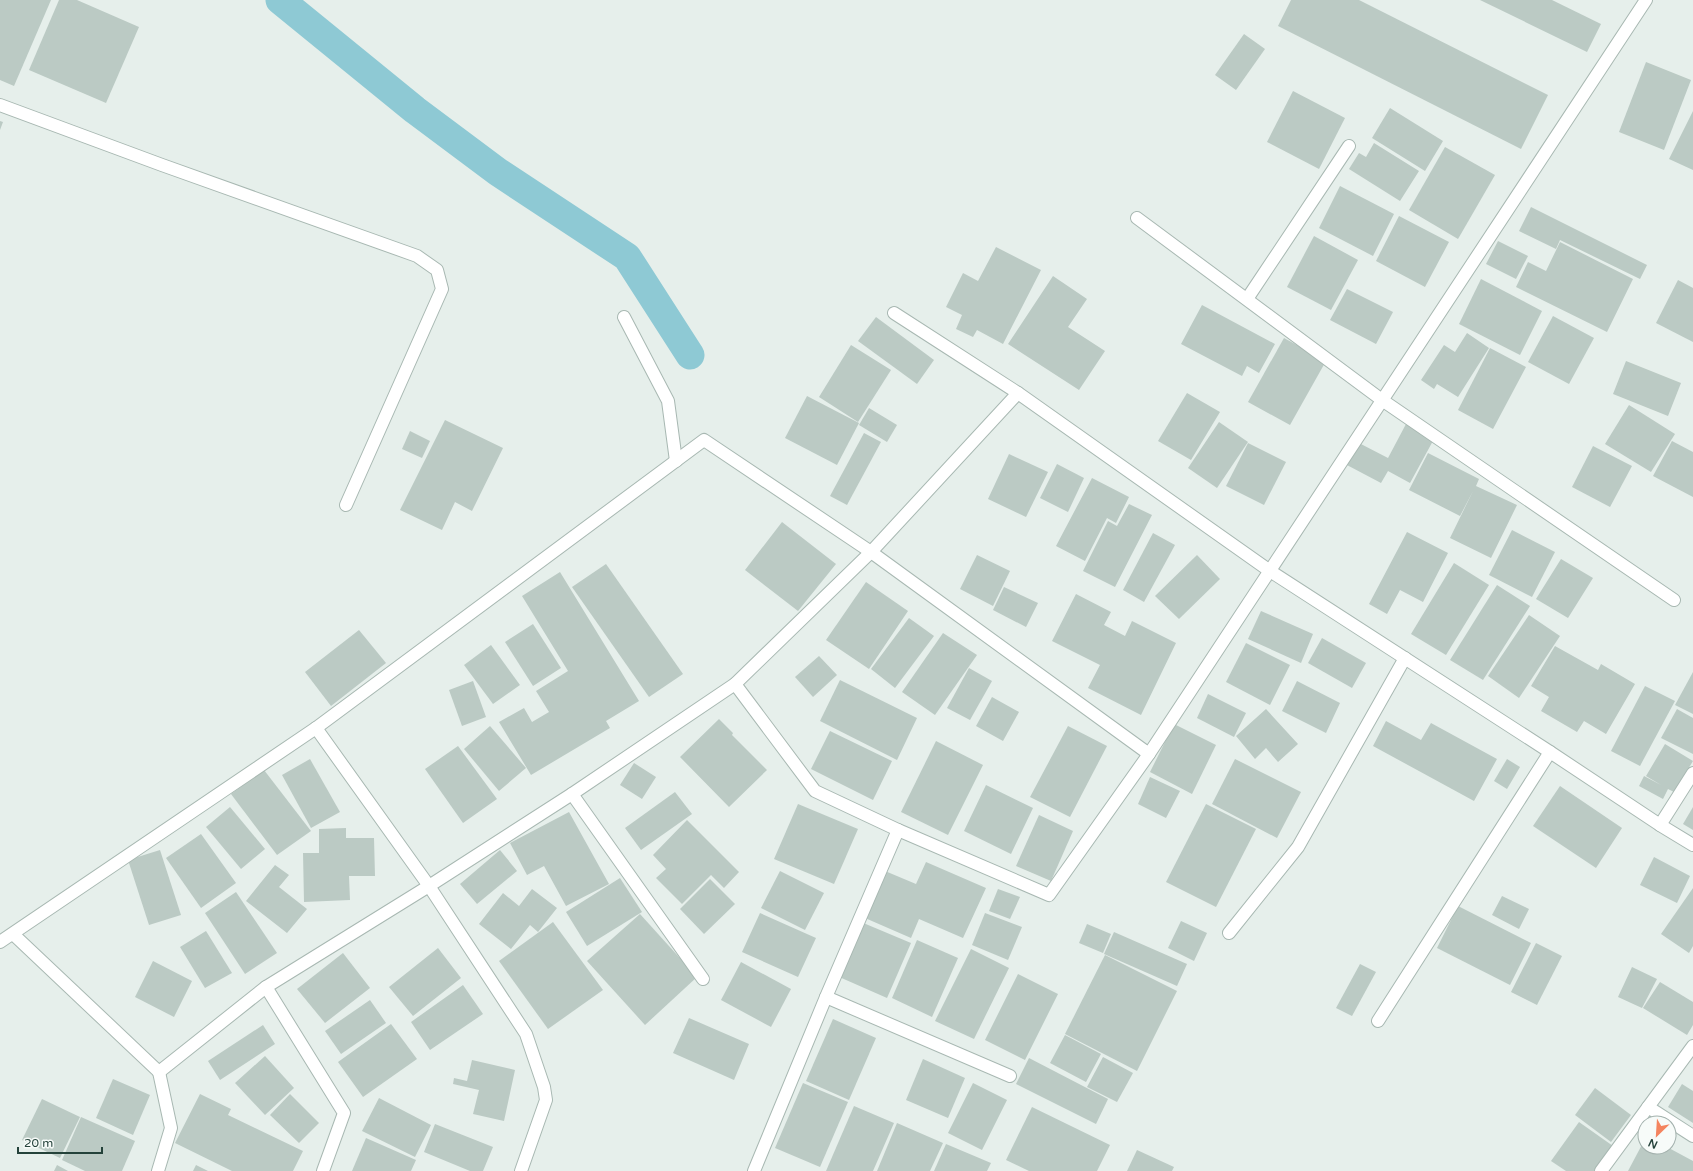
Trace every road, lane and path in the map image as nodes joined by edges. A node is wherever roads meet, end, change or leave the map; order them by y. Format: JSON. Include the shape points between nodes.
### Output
{"nodes":[{"id":1,"x":1646,"y":0,"type":"edge"},
{"id":2,"x":0,"y":105,"type":"edge"},
{"id":3,"x":1349,"y":146,"type":"dead end"},
{"id":4,"x":1138,"y":218,"type":"dead end"},
{"id":5,"x":1247,"y":299,"type":"junction"},
{"id":6,"x":894,"y":313,"type":"dead end"},
{"id":7,"x":624,"y":317,"type":"dead end"},
{"id":8,"x":1018,"y":393,"type":"junction"},
{"id":9,"x":1382,"y":400,"type":"junction"},
{"id":10,"x":676,"y":461,"type":"junction"},
{"id":11,"x":346,"y":506,"type":"dead end"},
{"id":12,"x":871,"y":552,"type":"junction"},
{"id":13,"x":1270,"y":571,"type":"junction"},
{"id":14,"x":1674,"y":600,"type":"dead end"},
{"id":15,"x":1405,"y":658,"type":"junction"},
{"id":16,"x":735,"y":684,"type":"junction"},
{"id":17,"x":316,"y":728,"type":"junction"},
{"id":18,"x":1550,"y":752,"type":"junction"},
{"id":19,"x":1149,"y":754,"type":"junction"},
{"id":20,"x":1693,"y":772,"type":"edge"},
{"id":21,"x":572,"y":794,"type":"junction"},
{"id":22,"x":1660,"y":825,"type":"junction"},
{"id":23,"x":898,"y":830,"type":"junction"},
{"id":24,"x":1693,"y":845,"type":"edge"},
{"id":25,"x":429,"y":886,"type":"junction"},
{"id":26,"x":1229,"y":933,"type":"dead end"},
{"id":27,"x":13,"y":934,"type":"junction"},
{"id":28,"x":0,"y":942,"type":"edge"},
{"id":29,"x":703,"y":979,"type":"dead end"},
{"id":30,"x":266,"y":987,"type":"junction"},
{"id":31,"x":826,"y":997,"type":"junction"},
{"id":32,"x":1378,"y":1021,"type":"dead end"},
{"id":33,"x":1693,"y":1046,"type":"edge"},
{"id":34,"x":159,"y":1072,"type":"junction"},
{"id":35,"x":1010,"y":1076,"type":"dead end"},
{"id":36,"x":1648,"y":1106,"type":"junction"},
{"id":37,"x":1693,"y":1136,"type":"edge"},
{"id":38,"x":758,"y":1170,"type":"edge"},
{"id":39,"x":158,"y":1171,"type":"edge"},
{"id":40,"x":323,"y":1171,"type":"edge"},
{"id":41,"x":521,"y":1171,"type":"edge"},
{"id":42,"x":1602,"y":1171,"type":"edge"}],
"edges":[{"from":1,"to":9,"type":"street"},
{"from":2,"to":11,"type":"street","via":[[417,256],[437,270],[442,289]]},
{"from":3,"to":5,"type":"street"},
{"from":4,"to":5,"type":"street"},
{"from":5,"to":9,"type":"street"},
{"from":6,"to":8,"type":"street"},
{"from":7,"to":10,"type":"street","via":[[668,401]]},
{"from":8,"to":12,"type":"street"},
{"from":8,"to":13,"type":"street"},
{"from":9,"to":13,"type":"street"},
{"from":9,"to":14,"type":"street"},
{"from":10,"to":12,"type":"street","via":[[704,440]]},
{"from":10,"to":17,"type":"street"},
{"from":12,"to":16,"type":"street"},
{"from":12,"to":19,"type":"street"},
{"from":13,"to":15,"type":"street"},
{"from":13,"to":19,"type":"street"},
{"from":15,"to":18,"type":"street"},
{"from":15,"to":26,"type":"street","via":[[1298,847]]},
{"from":16,"to":21,"type":"street"},
{"from":16,"to":23,"type":"street","via":[[815,790]]},
{"from":17,"to":25,"type":"street"},
{"from":17,"to":27,"type":"street"},
{"from":18,"to":22,"type":"street"},
{"from":18,"to":32,"type":"street"},
{"from":19,"to":23,"type":"street","via":[[1049,895]]},
{"from":20,"to":22,"type":"street"},
{"from":21,"to":25,"type":"street"},
{"from":21,"to":29,"type":"street"},
{"from":22,"to":24,"type":"street"},
{"from":23,"to":31,"type":"street"},
{"from":25,"to":30,"type":"street"},
{"from":25,"to":41,"type":"street","via":[[526,1034],[544,1086],[545,1105]]},
{"from":27,"to":28,"type":"street"},
{"from":27,"to":34,"type":"street"},
{"from":30,"to":34,"type":"street"},
{"from":30,"to":40,"type":"street","via":[[344,1113]]},
{"from":31,"to":35,"type":"street"},
{"from":31,"to":38,"type":"street"},
{"from":33,"to":36,"type":"street"},
{"from":34,"to":39,"type":"street","via":[[171,1128]]},
{"from":36,"to":37,"type":"street"},
{"from":36,"to":42,"type":"street"}]}
